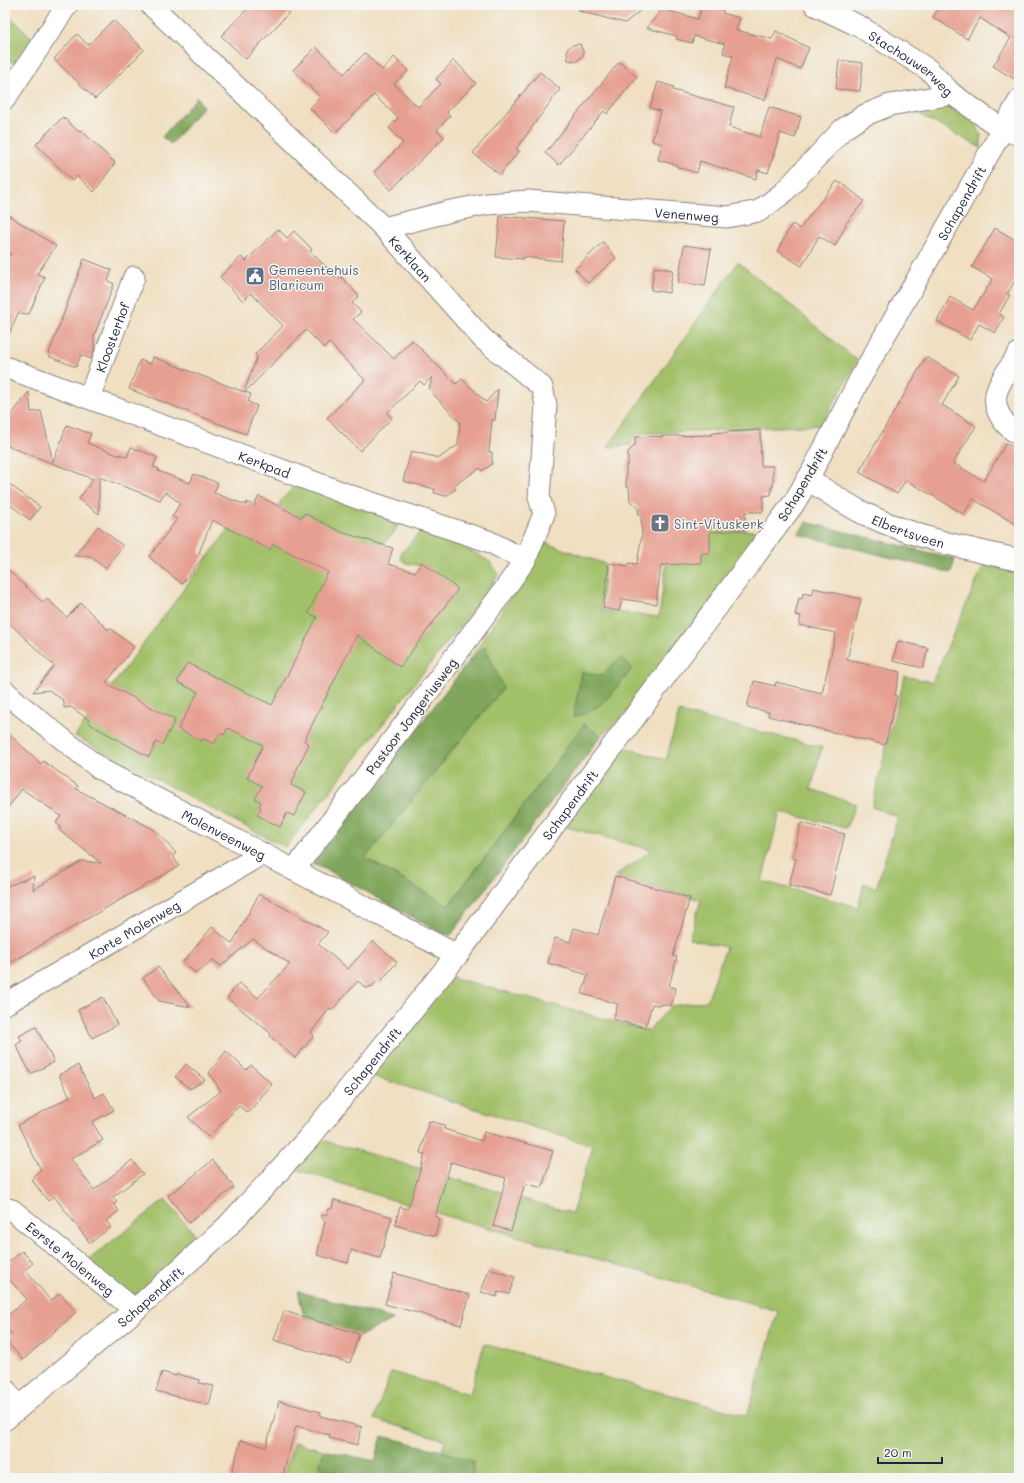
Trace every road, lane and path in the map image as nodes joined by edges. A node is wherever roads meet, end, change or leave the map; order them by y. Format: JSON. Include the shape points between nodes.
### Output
{"nodes":[{"id":1,"x":67,"y":5,"type":"edge"},
{"id":2,"x":151,"y":5,"type":"edge"},
{"id":3,"x":815,"y":5,"type":"edge"},
{"id":4,"x":952,"y":94,"type":"junction"},
{"id":5,"x":5,"y":99,"type":"edge"},
{"id":6,"x":1019,"y":101,"type":"edge"},
{"id":7,"x":1011,"y":132,"type":"edge"},
{"id":8,"x":384,"y":228,"type":"junction"},
{"id":9,"x":134,"y":277,"type":"dead end"},
{"id":10,"x":1019,"y":353,"type":"edge"},
{"id":11,"x":5,"y":367,"type":"edge"},
{"id":12,"x":89,"y":398,"type":"junction"},
{"id":13,"x":1019,"y":434,"type":"edge"},
{"id":14,"x":808,"y":479,"type":"junction"},
{"id":15,"x":525,"y":560,"type":"junction"},
{"id":16,"x":1019,"y":560,"type":"edge"},
{"id":17,"x":5,"y":691,"type":"edge"},
{"id":18,"x":262,"y":854,"type":"junction"},
{"id":19,"x":294,"y":870,"type":"junction"},
{"id":20,"x":457,"y":954,"type":"junction"},
{"id":21,"x":5,"y":1004,"type":"edge"},
{"id":22,"x":5,"y":1208,"type":"edge"},
{"id":23,"x":134,"y":1310,"type":"junction"},
{"id":24,"x":5,"y":1389,"type":"edge"},
{"id":25,"x":12,"y":1413,"type":"edge"}],
"edges":[{"from":1,"to":5,"type":"street"},
{"from":2,"to":8,"type":"street","name":"Kerklaan"},
{"from":3,"to":4,"type":"street","name":"Stachouwerweg","via":[[859,26],[929,70]]},
{"from":4,"to":7,"type":"street","name":"Stachouwerweg"},
{"from":4,"to":8,"type":"street","name":"Venenweg","via":[[890,105],[865,115],[843,129],[783,192],[758,211],[727,217],[528,201],[487,204]]},
{"from":6,"to":7,"type":"street","name":"Schapendrift"},
{"from":7,"to":14,"type":"street","name":"Schapendrift","via":[[861,377]]},
{"from":8,"to":15,"type":"street","name":"Kerklaan","via":[[483,339],[542,387],[546,405],[539,497],[544,514]]},
{"from":9,"to":12,"type":"street","name":"Kloosterhof"},
{"from":10,"to":13,"type":"street","via":[[998,388],[995,400],[1000,417],[1010,429]]},
{"from":11,"to":12,"type":"street","name":"Kerkpad"},
{"from":12,"to":15,"type":"street","name":"Kerkpad","via":[[357,498],[488,541]]},
{"from":14,"to":16,"type":"street","name":"Elbertsveen","via":[[864,513],[903,530]]},
{"from":14,"to":20,"type":"street","name":"Schapendrift","via":[[794,503]]},
{"from":15,"to":19,"type":"street","name":"Pastoor Jongeriusweg"},
{"from":17,"to":18,"type":"street","name":"Molenveenweg","via":[[100,769]]},
{"from":18,"to":19,"type":"street","name":"Molenveenweg"},
{"from":18,"to":21,"type":"street","name":"Korte Molenweg"},
{"from":19,"to":20,"type":"street","name":"Molenveenweg"},
{"from":20,"to":23,"type":"street","name":"Schapendrift","via":[[309,1138],[227,1227]]},
{"from":22,"to":23,"type":"street","name":"Eerste Molenweg","via":[[12,1210]]},
{"from":23,"to":25,"type":"street","name":"Schapendrift"},
{"from":24,"to":25,"type":"street"}]}
